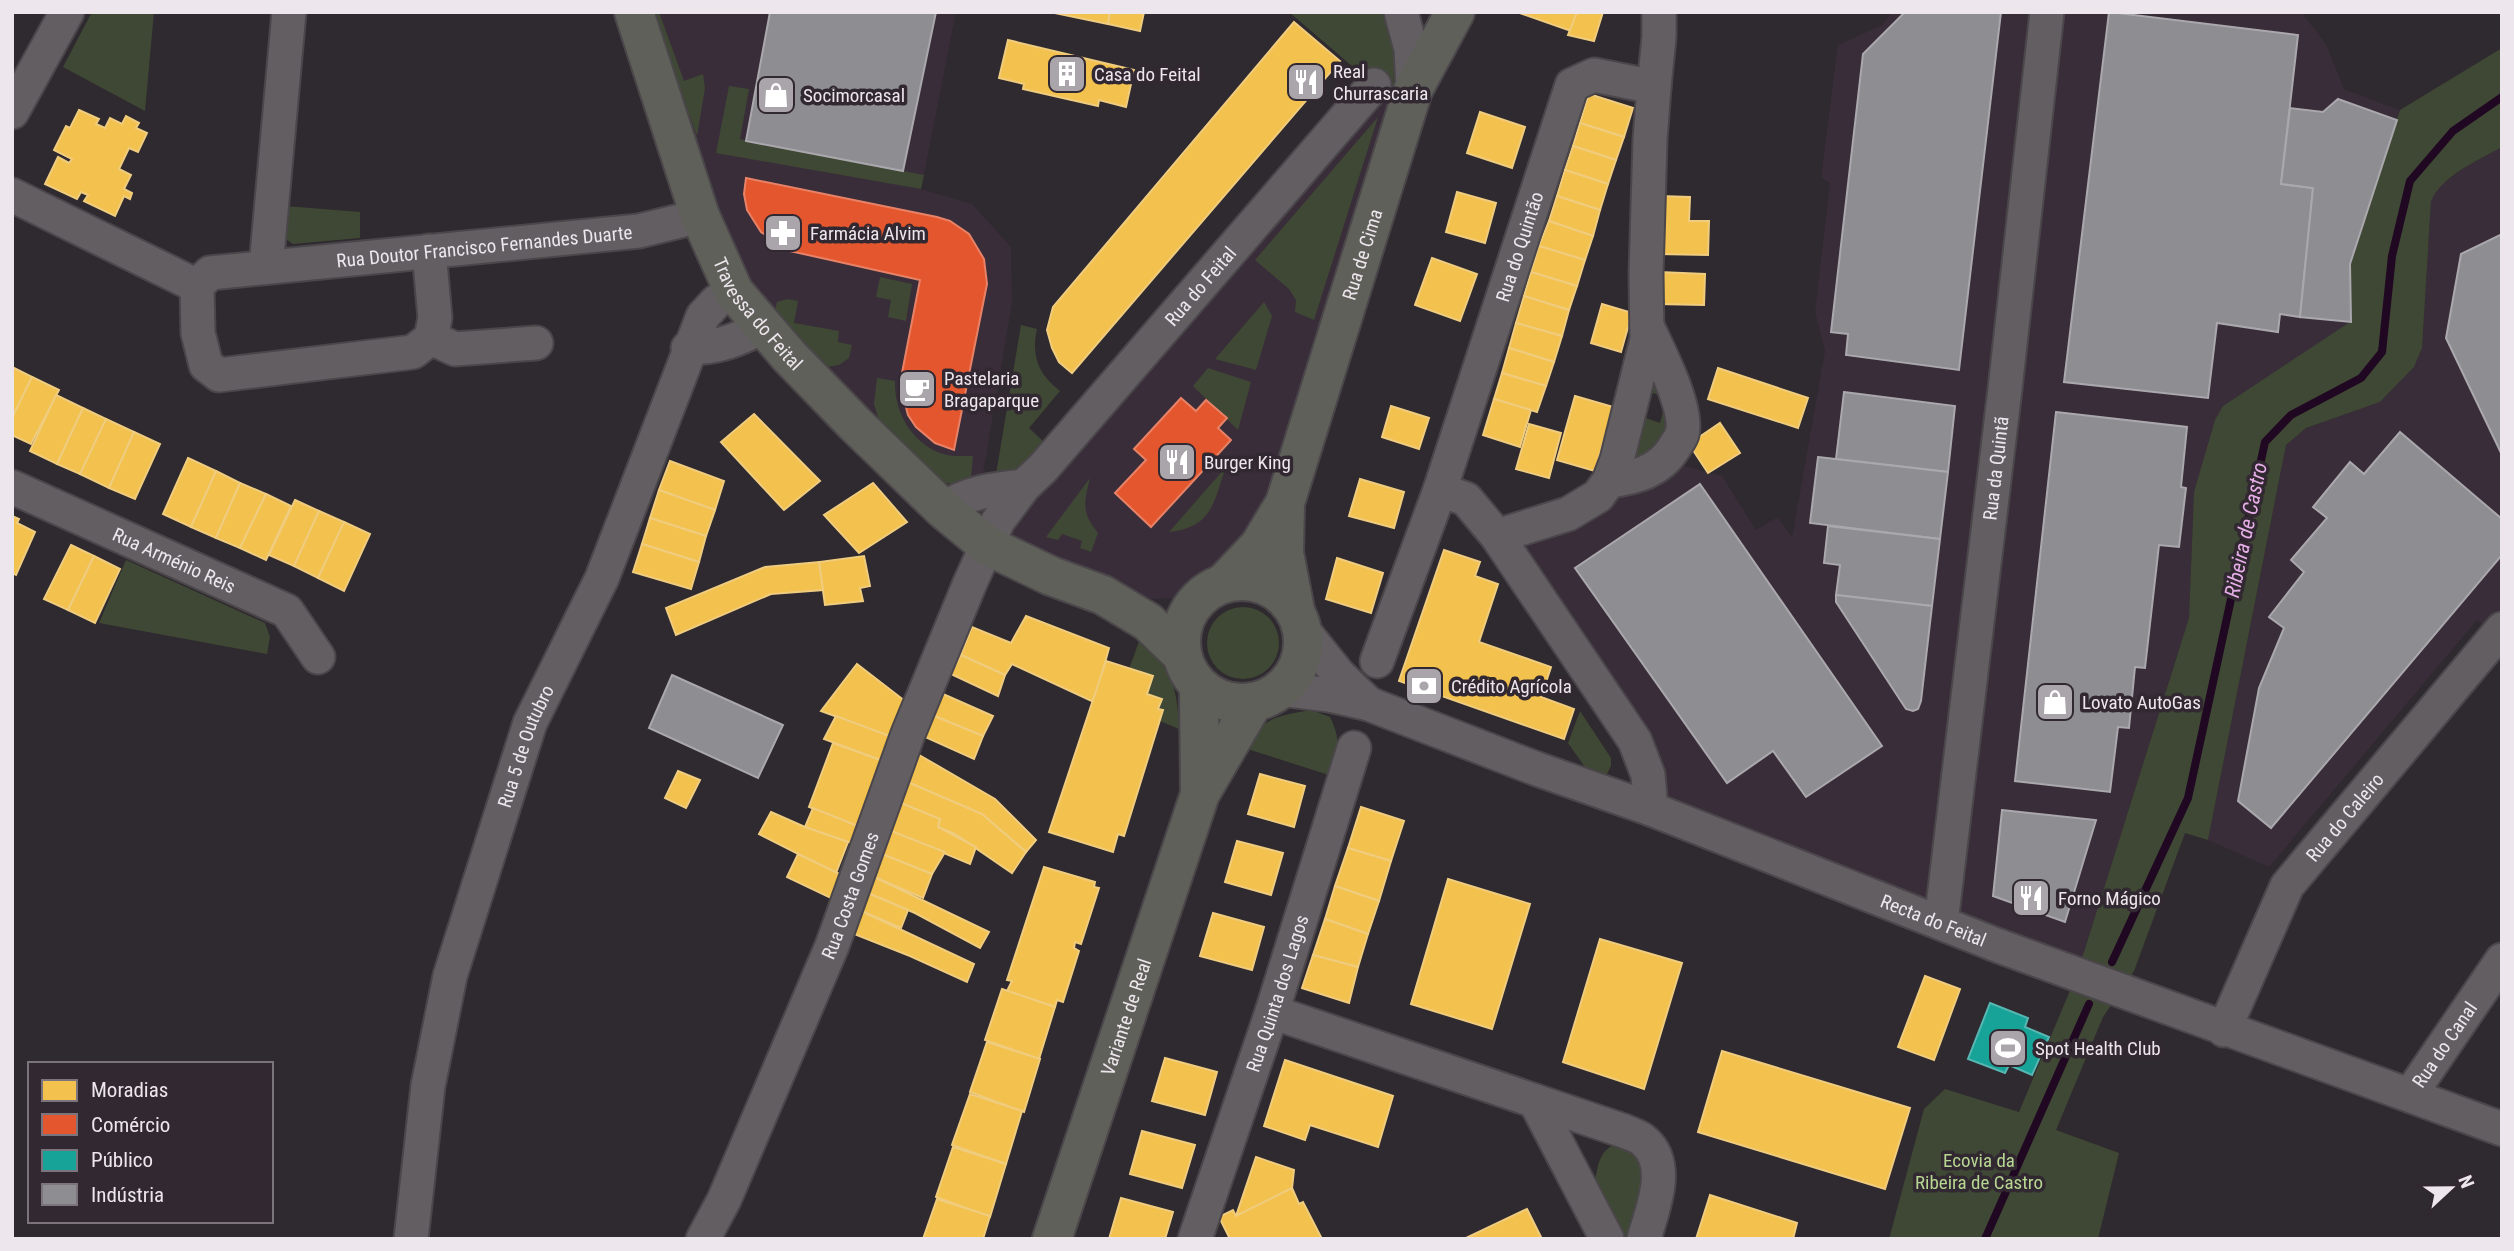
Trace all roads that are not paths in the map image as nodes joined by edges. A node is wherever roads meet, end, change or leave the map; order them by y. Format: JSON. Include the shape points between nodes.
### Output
{"nodes":[{"id":1,"x":67,"y":12,"type":"edge"},
{"id":2,"x":289,"y":12,"type":"edge"},
{"id":3,"x":634,"y":12,"type":"edge"},
{"id":4,"x":1401,"y":12,"type":"edge"},
{"id":5,"x":1455,"y":12,"type":"edge"},
{"id":6,"x":1659,"y":12,"type":"edge"},
{"id":7,"x":2047,"y":12,"type":"edge"},
{"id":8,"x":1374,"y":85,"type":"dead end"},
{"id":9,"x":1654,"y":86,"type":"junction"},
{"id":10,"x":1413,"y":90,"type":"junction"},
{"id":11,"x":12,"y":112,"type":"edge"},
{"id":12,"x":12,"y":195,"type":"edge"},
{"id":13,"x":701,"y":216,"type":"junction"},
{"id":14,"x":429,"y":251,"type":"junction"},
{"id":15,"x":266,"y":267,"type":"junction"},
{"id":16,"x":197,"y":286,"type":"junction"},
{"id":17,"x":734,"y":292,"type":"junction"},
{"id":18,"x":763,"y":326,"type":"junction"},
{"id":19,"x":1647,"y":326,"type":"junction"},
{"id":20,"x":431,"y":338,"type":"junction"},
{"id":21,"x":536,"y":343,"type":"dead end"},
{"id":22,"x":688,"y":348,"type":"junction"},
{"id":23,"x":1609,"y":481,"type":"junction"},
{"id":24,"x":1024,"y":486,"type":"junction"},
{"id":25,"x":12,"y":487,"type":"edge"},
{"id":26,"x":1440,"y":490,"type":"junction"},
{"id":27,"x":1285,"y":503,"type":"junction"},
{"id":28,"x":943,"y":509,"type":"junction"},
{"id":29,"x":1497,"y":536,"type":"junction"},
{"id":30,"x":988,"y":546,"type":"junction"},
{"id":31,"x":1212,"y":589,"type":"junction"},
{"id":32,"x":1103,"y":595,"type":"junction"},
{"id":33,"x":1298,"y":619,"type":"junction"},
{"id":34,"x":2502,"y":629,"type":"edge"},
{"id":35,"x":318,"y":657,"type":"dead end"},
{"id":36,"x":1377,"y":661,"type":"dead end"},
{"id":37,"x":1191,"y":671,"type":"junction"},
{"id":38,"x":1267,"y":696,"type":"junction"},
{"id":39,"x":1368,"y":704,"type":"junction"},
{"id":40,"x":1354,"y":748,"type":"dead end"},
{"id":41,"x":1200,"y":794,"type":"junction"},
{"id":42,"x":1651,"y":809,"type":"junction"},
{"id":43,"x":1941,"y":923,"type":"junction"},
{"id":44,"x":2502,"y":960,"type":"edge"},
{"id":45,"x":1272,"y":1012,"type":"junction"},
{"id":46,"x":2224,"y":1030,"type":"junction"},
{"id":47,"x":2410,"y":1095,"type":"junction"},
{"id":48,"x":1535,"y":1101,"type":"junction"},
{"id":49,"x":1608,"y":1126,"type":"junction"},
{"id":50,"x":2502,"y":1129,"type":"edge"},
{"id":51,"x":1580,"y":1183,"type":"junction"},
{"id":52,"x":702,"y":1238,"type":"edge"},
{"id":53,"x":411,"y":1239,"type":"edge"},
{"id":54,"x":1052,"y":1239,"type":"edge"},
{"id":55,"x":1195,"y":1239,"type":"edge"},
{"id":56,"x":1607,"y":1239,"type":"edge"},
{"id":57,"x":1644,"y":1239,"type":"edge"}],
"edges":[{"from":1,"to":11,"type":"street"},
{"from":2,"to":15,"type":"street"},
{"from":3,"to":13,"type":"main road","name":"Travessa do Feital"},
{"from":4,"to":10,"type":"street","via":[[1411,49]]},
{"from":5,"to":10,"type":"main road","name":"Rua de Cima"},
{"from":6,"to":9,"type":"street"},
{"from":7,"to":43,"type":"street","name":"Rua da Quintã"},
{"from":8,"to":24,"type":"street","name":"Rua do Feital"},
{"from":9,"to":19,"type":"street"},
{"from":9,"to":26,"type":"street","name":"Rua do Quintão","via":[[1594,75],[1572,85]]},
{"from":10,"to":27,"type":"main road","name":"Rua de Cima"},
{"from":12,"to":16,"type":"street"},
{"from":13,"to":14,"type":"street","name":"Rua Doutor Francisco Fernandes Duarte","via":[[639,231]]},
{"from":13,"to":17,"type":"main road","name":"Travessa do Feital"},
{"from":14,"to":15,"type":"street","name":"Rua Doutor Francisco Fernandes Duarte"},
{"from":14,"to":20,"type":"street","via":[[435,318]]},
{"from":15,"to":16,"type":"street","name":"Rua Doutor Francisco Fernandes Duarte","via":[[210,272]]},
{"from":16,"to":20,"type":"street","via":[[198,333],[206,365],[219,375],[413,352]]},
{"from":17,"to":18,"type":"main road","name":"Travessa do Feital"},
{"from":17,"to":22,"type":"street","name":"Rua 5 de Outubro","via":[[703,316]]},
{"from":18,"to":22,"type":"street","via":[[728,344]]},
{"from":18,"to":28,"type":"main road","name":"Travessa do Feital"},
{"from":19,"to":23,"type":"street"},
{"from":19,"to":23,"type":"street","via":[[1674,386],[1682,433],[1666,461],[1635,478]]},
{"from":20,"to":21,"type":"street","via":[[455,349]]},
{"from":22,"to":53,"type":"street","name":"Rua 5 de Outubro","via":[[602,578],[530,723],[450,976],[428,1086]]},
{"from":23,"to":29,"type":"street","via":[[1598,496],[1567,514]]},
{"from":24,"to":28,"type":"street","via":[[980,491]]},
{"from":24,"to":30,"type":"street","name":"Rua do Feital","via":[[998,521]]},
{"from":25,"to":35,"type":"street","name":"Rua Arménio Reis","via":[[287,611]]},
{"from":26,"to":29,"type":"street","via":[[1466,499]]},
{"from":26,"to":36,"type":"street","name":"Rua do Quintão"},
{"from":27,"to":31,"type":"main road","name":"Rua de Cima","via":[[1259,546]]},
{"from":27,"to":33,"type":"main road","name":"Rua de Cima","via":[[1284,553]]},
{"from":28,"to":30,"type":"main road","name":"Travessa do Feital"},
{"from":29,"to":42,"type":"street","via":[[1635,741],[1648,775]]},
{"from":30,"to":32,"type":"main road","name":"Recta do Feital"},
{"from":30,"to":52,"type":"street","name":"Rua Costa Gomes","via":[[905,741],[832,946],[724,1200]]},
{"from":31,"to":32,"type":"main road","name":"Recta do Feital","via":[[1158,598]]},
{"from":31,"to":33,"type":"main road","name":"Recta do Feital","via":[[1249,582],[1267,585],[1282,594]]},
{"from":31,"to":37,"type":"main road","via":[[1183,625]]},
{"from":32,"to":37,"type":"main road","name":"Recta do Feital","via":[[1148,622]]},
{"from":33,"to":38,"type":"main road","via":[[1304,650],[1301,666],[1292,679]]},
{"from":33,"to":39,"type":"street","name":"Recta do Feital","via":[[1329,663]]},
{"from":34,"to":46,"type":"street","name":"Rua do Caleiro","via":[[2287,886]]},
{"from":37,"to":38,"type":"main road","name":"Recta do Feital","via":[[1217,698],[1235,703]]},
{"from":37,"to":41,"type":"main road","name":"Variante de Real"},
{"from":38,"to":39,"type":"street","name":"Recta do Feital","via":[[1329,695]]},
{"from":38,"to":41,"type":"main road","name":"Variante de Real"},
{"from":39,"to":42,"type":"street","name":"Recta do Feital"},
{"from":40,"to":45,"type":"street","name":"Rua Quinta dos Lagos"},
{"from":41,"to":54,"type":"main road","name":"Variante de Real"},
{"from":42,"to":43,"type":"street","name":"Recta do Feital"},
{"from":43,"to":46,"type":"street","name":"Recta do Feital"},
{"from":44,"to":47,"type":"street","name":"Rua do Canal"},
{"from":45,"to":48,"type":"street"},
{"from":45,"to":55,"type":"street","name":"Rua Quinta dos Lagos"},
{"from":46,"to":47,"type":"street","name":"Recta do Feital"},
{"from":47,"to":50,"type":"street","name":"Recta do Feital"},
{"from":48,"to":49,"type":"street"},
{"from":48,"to":51,"type":"street"},
{"from":49,"to":51,"type":"street","via":[[1599,1132],[1587,1154]]},
{"from":49,"to":57,"type":"street","via":[[1644,1141],[1655,1157],[1659,1183]]},
{"from":51,"to":56,"type":"street"}]}
